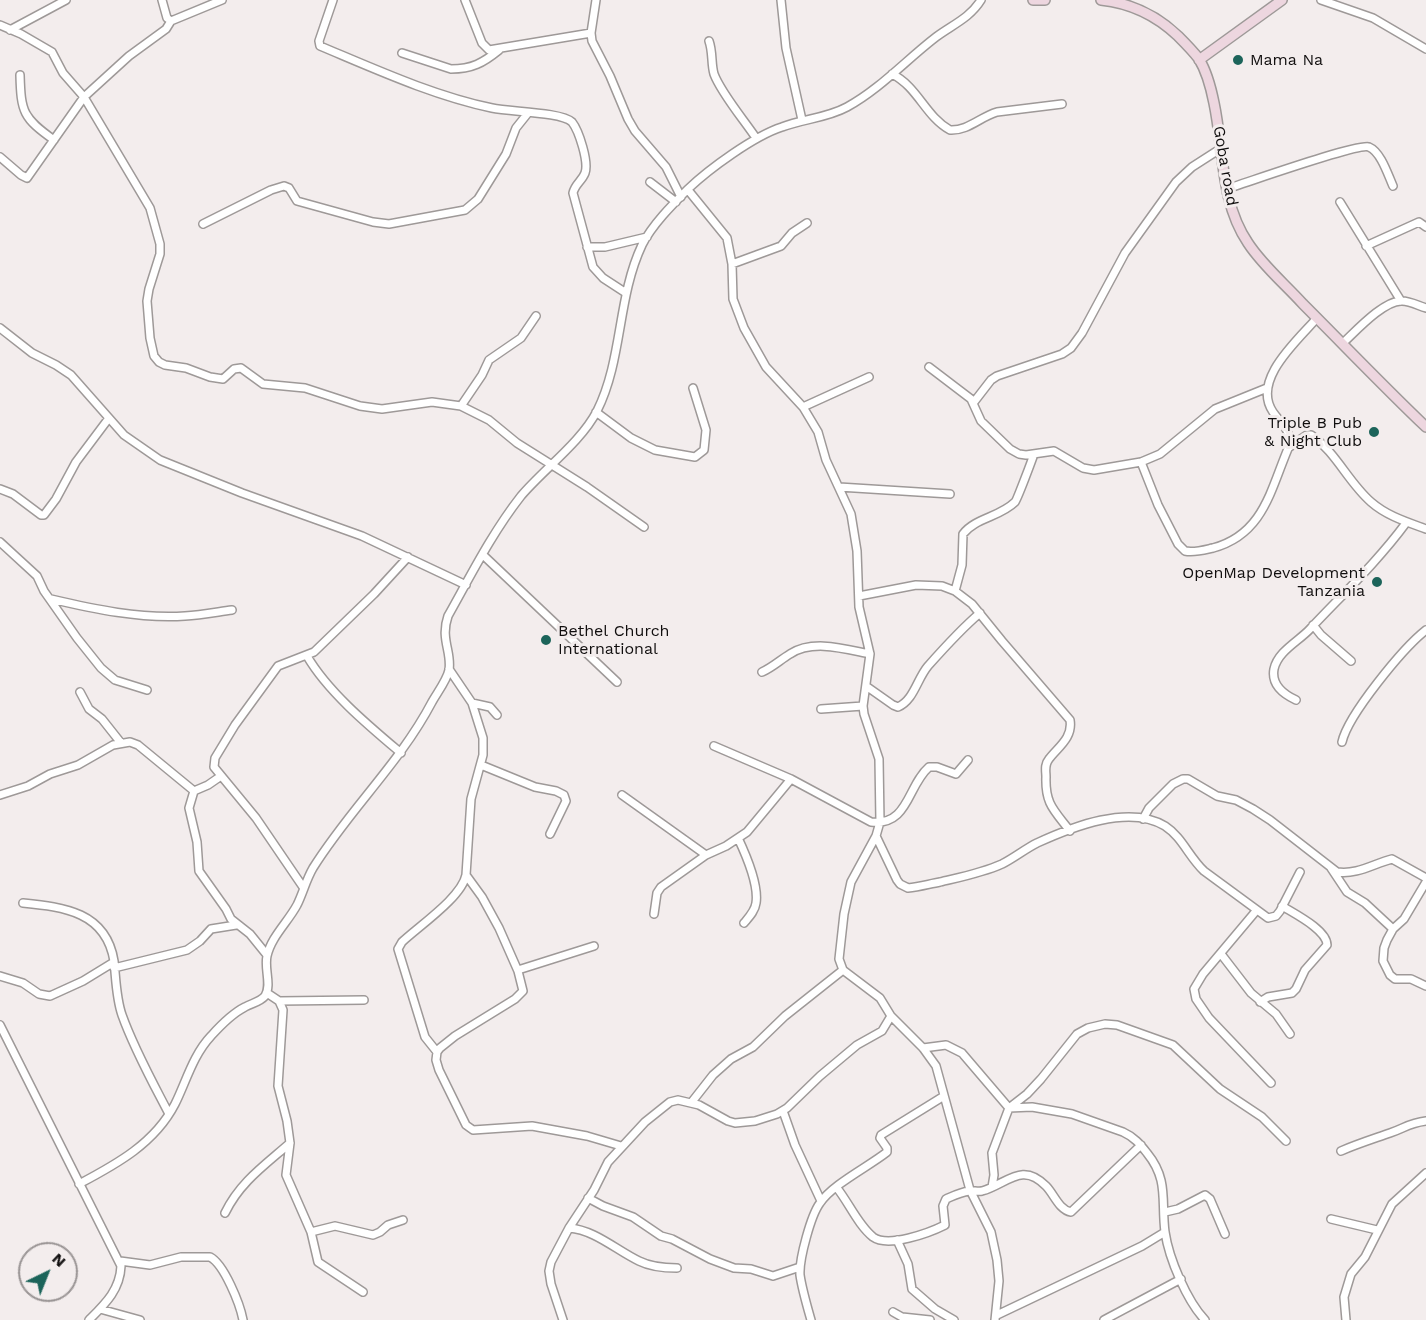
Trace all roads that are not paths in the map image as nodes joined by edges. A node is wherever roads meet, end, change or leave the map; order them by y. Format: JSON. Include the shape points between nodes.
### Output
{"nodes":[{"id":1,"x":66,"y":0,"type":"edge"},
{"id":2,"x":162,"y":0,"type":"edge"},
{"id":3,"x":222,"y":0,"type":"edge"},
{"id":4,"x":333,"y":0,"type":"edge"},
{"id":5,"x":465,"y":0,"type":"edge"},
{"id":6,"x":596,"y":0,"type":"edge"},
{"id":7,"x":781,"y":0,"type":"edge"},
{"id":8,"x":981,"y":0,"type":"edge"},
{"id":9,"x":1033,"y":0,"type":"edge"},
{"id":10,"x":1045,"y":0,"type":"edge"},
{"id":11,"x":1101,"y":0,"type":"edge"},
{"id":12,"x":1282,"y":0,"type":"edge"},
{"id":13,"x":1322,"y":0,"type":"edge"},
{"id":14,"x":171,"y":21,"type":"junction"},
{"id":15,"x":0,"y":25,"type":"edge"},
{"id":16,"x":10,"y":30,"type":"junction"},
{"id":17,"x":591,"y":33,"type":"junction"},
{"id":18,"x":710,"y":41,"type":"dead end"},
{"id":19,"x":500,"y":49,"type":"junction"},
{"id":20,"x":1426,"y":49,"type":"edge"},
{"id":21,"x":402,"y":52,"type":"dead end"},
{"id":22,"x":1199,"y":60,"type":"junction"},
{"id":23,"x":892,"y":74,"type":"junction"},
{"id":24,"x":20,"y":75,"type":"dead end"},
{"id":25,"x":84,"y":97,"type":"junction"},
{"id":26,"x":1062,"y":104,"type":"dead end"},
{"id":27,"x":528,"y":113,"type":"junction"},
{"id":28,"x":802,"y":120,"type":"junction"},
{"id":29,"x":756,"y":138,"type":"junction"},
{"id":30,"x":54,"y":141,"type":"junction"},
{"id":31,"x":1220,"y":149,"type":"junction"},
{"id":32,"x":0,"y":157,"type":"edge"},
{"id":33,"x":650,"y":182,"type":"dead end"},
{"id":34,"x":1393,"y":186,"type":"dead end"},
{"id":35,"x":1226,"y":189,"type":"junction"},
{"id":36,"x":688,"y":190,"type":"junction"},
{"id":37,"x":679,"y":200,"type":"junction"},
{"id":38,"x":1340,"y":202,"type":"dead end"},
{"id":39,"x":203,"y":224,"type":"dead end"},
{"id":40,"x":807,"y":224,"type":"dead end"},
{"id":41,"x":1426,"y":227,"type":"edge"},
{"id":42,"x":647,"y":237,"type":"junction"},
{"id":43,"x":1366,"y":246,"type":"junction"},
{"id":44,"x":587,"y":247,"type":"junction"},
{"id":45,"x":732,"y":264,"type":"junction"},
{"id":46,"x":626,"y":293,"type":"junction"},
{"id":47,"x":1401,"y":301,"type":"junction"},
{"id":48,"x":1426,"y":308,"type":"edge"},
{"id":49,"x":536,"y":316,"type":"dead end"},
{"id":50,"x":1317,"y":318,"type":"junction"},
{"id":51,"x":0,"y":328,"type":"edge"},
{"id":52,"x":1343,"y":343,"type":"junction"},
{"id":53,"x":929,"y":367,"type":"dead end"},
{"id":54,"x":869,"y":377,"type":"dead end"},
{"id":55,"x":1267,"y":387,"type":"junction"},
{"id":56,"x":693,"y":388,"type":"dead end"},
{"id":57,"x":974,"y":402,"type":"junction"},
{"id":58,"x":461,"y":406,"type":"junction"},
{"id":59,"x":803,"y":407,"type":"junction"},
{"id":60,"x":597,"y":412,"type":"junction"},
{"id":61,"x":109,"y":418,"type":"junction"},
{"id":62,"x":1426,"y":427,"type":"edge"},
{"id":63,"x":1288,"y":448,"type":"junction"},
{"id":64,"x":1034,"y":454,"type":"junction"},
{"id":65,"x":1141,"y":462,"type":"junction"},
{"id":66,"x":551,"y":464,"type":"junction"},
{"id":67,"x":839,"y":487,"type":"junction"},
{"id":68,"x":0,"y":489,"type":"edge"},
{"id":69,"x":950,"y":494,"type":"dead end"},
{"id":70,"x":1406,"y":523,"type":"junction"},
{"id":71,"x":644,"y":527,"type":"dead end"},
{"id":72,"x":1426,"y":529,"type":"edge"},
{"id":73,"x":0,"y":542,"type":"edge"},
{"id":74,"x":483,"y":555,"type":"junction"},
{"id":75,"x":408,"y":557,"type":"junction"},
{"id":76,"x":466,"y":585,"type":"junction"},
{"id":77,"x":955,"y":591,"type":"junction"},
{"id":78,"x":859,"y":596,"type":"junction"},
{"id":79,"x":51,"y":599,"type":"junction"},
{"id":80,"x":232,"y":610,"type":"dead end"},
{"id":81,"x":980,"y":613,"type":"junction"},
{"id":82,"x":1313,"y":625,"type":"junction"},
{"id":83,"x":1426,"y":630,"type":"edge"},
{"id":84,"x":870,"y":654,"type":"junction"},
{"id":85,"x":307,"y":656,"type":"junction"},
{"id":86,"x":1351,"y":660,"type":"dead end"},
{"id":87,"x":449,"y":669,"type":"junction"},
{"id":88,"x":762,"y":672,"type":"dead end"},
{"id":89,"x":617,"y":682,"type":"dead end"},
{"id":90,"x":866,"y":686,"type":"junction"},
{"id":91,"x":147,"y":690,"type":"dead end"},
{"id":92,"x":80,"y":692,"type":"dead end"},
{"id":93,"x":1296,"y":700,"type":"dead end"},
{"id":94,"x":472,"y":703,"type":"junction"},
{"id":95,"x":863,"y":706,"type":"junction"},
{"id":96,"x":822,"y":709,"type":"dead end"},
{"id":97,"x":497,"y":715,"type":"dead end"},
{"id":98,"x":1342,"y":742,"type":"dead end"},
{"id":99,"x":121,"y":743,"type":"junction"},
{"id":100,"x":714,"y":747,"type":"dead end"},
{"id":101,"x":400,"y":753,"type":"junction"},
{"id":102,"x":968,"y":760,"type":"dead end"},
{"id":103,"x":481,"y":765,"type":"junction"},
{"id":104,"x":221,"y":776,"type":"junction"},
{"id":105,"x":791,"y":779,"type":"junction"},
{"id":106,"x":194,"y":790,"type":"junction"},
{"id":107,"x":0,"y":795,"type":"edge"},
{"id":108,"x":622,"y":795,"type":"dead end"},
{"id":109,"x":1143,"y":819,"type":"junction"},
{"id":110,"x":880,"y":822,"type":"junction"},
{"id":111,"x":1070,"y":831,"type":"junction"},
{"id":112,"x":550,"y":834,"type":"dead end"},
{"id":113,"x":876,"y":836,"type":"junction"},
{"id":114,"x":738,"y":838,"type":"junction"},
{"id":115,"x":706,"y":855,"type":"junction"},
{"id":116,"x":1331,"y":868,"type":"junction"},
{"id":117,"x":1300,"y":872,"type":"dead end"},
{"id":118,"x":466,"y":875,"type":"junction"},
{"id":119,"x":1426,"y":880,"type":"edge"},
{"id":120,"x":303,"y":887,"type":"junction"},
{"id":121,"x":23,"y":903,"type":"dead end"},
{"id":122,"x":1282,"y":906,"type":"junction"},
{"id":123,"x":1256,"y":911,"type":"junction"},
{"id":124,"x":654,"y":914,"type":"dead end"},
{"id":125,"x":744,"y":923,"type":"dead end"},
{"id":126,"x":236,"y":924,"type":"junction"},
{"id":127,"x":1393,"y":929,"type":"junction"},
{"id":128,"x":594,"y":946,"type":"dead end"},
{"id":129,"x":1221,"y":954,"type":"junction"},
{"id":130,"x":267,"y":955,"type":"junction"},
{"id":131,"x":114,"y":965,"type":"junction"},
{"id":132,"x":843,"y":969,"type":"junction"},
{"id":133,"x":518,"y":970,"type":"junction"},
{"id":134,"x":0,"y":976,"type":"edge"},
{"id":135,"x":1426,"y":986,"type":"edge"},
{"id":136,"x":267,"y":993,"type":"junction"},
{"id":137,"x":364,"y":1000,"type":"dead end"},
{"id":138,"x":279,"y":1001,"type":"junction"},
{"id":139,"x":1260,"y":1002,"type":"junction"},
{"id":140,"x":891,"y":1016,"type":"junction"},
{"id":141,"x":0,"y":1025,"type":"edge"},
{"id":142,"x":1290,"y":1034,"type":"dead end"},
{"id":143,"x":923,"y":1048,"type":"junction"},
{"id":144,"x":437,"y":1052,"type":"junction"},
{"id":145,"x":1271,"y":1083,"type":"dead end"},
{"id":146,"x":944,"y":1096,"type":"junction"},
{"id":147,"x":692,"y":1103,"type":"junction"},
{"id":148,"x":1009,"y":1108,"type":"junction"},
{"id":149,"x":783,"y":1112,"type":"junction"},
{"id":150,"x":169,"y":1114,"type":"junction"},
{"id":151,"x":1426,"y":1121,"type":"edge"},
{"id":152,"x":1286,"y":1141,"type":"dead end"},
{"id":153,"x":290,"y":1143,"type":"junction"},
{"id":154,"x":1141,"y":1145,"type":"junction"},
{"id":155,"x":621,"y":1146,"type":"junction"},
{"id":156,"x":1341,"y":1151,"type":"dead end"},
{"id":157,"x":1426,"y":1173,"type":"edge"},
{"id":158,"x":79,"y":1184,"type":"junction"},
{"id":159,"x":992,"y":1187,"type":"junction"},
{"id":160,"x":837,"y":1188,"type":"junction"},
{"id":161,"x":970,"y":1190,"type":"junction"},
{"id":162,"x":588,"y":1198,"type":"junction"},
{"id":163,"x":821,"y":1201,"type":"junction"},
{"id":164,"x":1165,"y":1212,"type":"junction"},
{"id":165,"x":225,"y":1213,"type":"dead end"},
{"id":166,"x":1330,"y":1219,"type":"dead end"},
{"id":167,"x":403,"y":1220,"type":"dead end"},
{"id":168,"x":569,"y":1228,"type":"junction"},
{"id":169,"x":1377,"y":1230,"type":"junction"},
{"id":170,"x":311,"y":1232,"type":"junction"},
{"id":171,"x":1165,"y":1232,"type":"junction"},
{"id":172,"x":1225,"y":1234,"type":"dead end"},
{"id":173,"x":897,"y":1240,"type":"junction"},
{"id":174,"x":120,"y":1261,"type":"junction"},
{"id":175,"x":800,"y":1267,"type":"junction"},
{"id":176,"x":677,"y":1268,"type":"dead end"},
{"id":177,"x":1181,"y":1279,"type":"junction"},
{"id":178,"x":363,"y":1292,"type":"dead end"},
{"id":179,"x":100,"y":1310,"type":"junction"},
{"id":180,"x":893,"y":1312,"type":"dead end"},
{"id":181,"x":996,"y":1318,"type":"edge"},
{"id":182,"x":88,"y":1320,"type":"edge"},
{"id":183,"x":140,"y":1320,"type":"edge"},
{"id":184,"x":243,"y":1320,"type":"edge"},
{"id":185,"x":563,"y":1320,"type":"edge"},
{"id":186,"x":812,"y":1320,"type":"edge"},
{"id":187,"x":930,"y":1320,"type":"edge"},
{"id":188,"x":944,"y":1320,"type":"edge"},
{"id":189,"x":952,"y":1320,"type":"edge"},
{"id":190,"x":1104,"y":1320,"type":"edge"},
{"id":191,"x":1206,"y":1320,"type":"edge"},
{"id":192,"x":1346,"y":1320,"type":"edge"}],
"edges":[{"from":1,"to":16,"type":"street"},
{"from":2,"to":14,"type":"street"},
{"from":3,"to":14,"type":"street"},
{"from":4,"to":27,"type":"street","via":[[320,46],[447,96]]},
{"from":5,"to":19,"type":"street","via":[[482,43],[489,50]]},
{"from":6,"to":17,"type":"street"},
{"from":7,"to":28,"type":"street","via":[[786,48]]},
{"from":8,"to":23,"type":"street","via":[[966,17]]},
{"from":9,"to":10,"type":"street"},
{"from":11,"to":22,"type":"street","name":"Goba road","via":[[1123,3],[1147,13],[1167,26]]},
{"from":12,"to":22,"type":"street"},
{"from":13,"to":20,"type":"street","via":[[1373,18]]},
{"from":14,"to":25,"type":"street"},
{"from":15,"to":16,"type":"street"},
{"from":16,"to":25,"type":"street","via":[[52,52]]},
{"from":17,"to":19,"type":"street"},
{"from":17,"to":37,"type":"street","via":[[628,119],[666,167]]},
{"from":18,"to":29,"type":"street","via":[[717,81]]},
{"from":19,"to":21,"type":"street","via":[[476,67],[459,69]]},
{"from":22,"to":31,"type":"street","name":"Goba road","via":[[1211,91]]},
{"from":23,"to":26,"type":"street","via":[[908,84],[928,112],[950,130],[964,128],[997,112]]},
{"from":23,"to":28,"type":"street","via":[[843,109]]},
{"from":24,"to":30,"type":"street","via":[[25,115]]},
{"from":25,"to":30,"type":"street"},
{"from":25,"to":58,"type":"street","via":[[141,191],[158,230],[160,254],[147,301],[150,338],[159,362],[217,379],[241,368],[263,384],[305,388],[360,406],[382,409],[432,402]]},
{"from":27,"to":39,"type":"street","via":[[478,199],[465,210],[400,222],[373,222],[297,201],[284,186]]},
{"from":27,"to":44,"type":"street","via":[[565,117],[575,126],[586,167],[573,193]]},
{"from":28,"to":29,"type":"street"},
{"from":29,"to":36,"type":"street"},
{"from":30,"to":32,"type":"street","via":[[27,178]]},
{"from":31,"to":35,"type":"street","name":"Goba road"},
{"from":31,"to":57,"type":"street","via":[[1176,182],[1125,253],[1071,348],[997,376]]},
{"from":33,"to":37,"type":"street"},
{"from":34,"to":35,"type":"street","via":[[1379,157],[1365,146]]},
{"from":35,"to":50,"type":"street","name":"Goba road","via":[[1237,225],[1248,244]]},
{"from":36,"to":37,"type":"street"},
{"from":36,"to":45,"type":"street","via":[[727,238]]},
{"from":37,"to":42,"type":"street"},
{"from":38,"to":43,"type":"street"},
{"from":40,"to":45,"type":"street","via":[[792,233],[782,246]]},
{"from":41,"to":43,"type":"street","via":[[1419,222]]},
{"from":42,"to":44,"type":"street"},
{"from":42,"to":46,"type":"street"},
{"from":43,"to":47,"type":"street"},
{"from":44,"to":46,"type":"street","via":[[598,274]]},
{"from":45,"to":59,"type":"street","via":[[734,299],[744,328],[766,367]]},
{"from":46,"to":60,"type":"street","via":[[615,354]]},
{"from":47,"to":48,"type":"street"},
{"from":47,"to":52,"type":"street","via":[[1385,307]]},
{"from":49,"to":58,"type":"street","via":[[520,338],[489,360]]},
{"from":50,"to":52,"type":"street","name":"Goba road"},
{"from":50,"to":55,"type":"street","via":[[1285,353]]},
{"from":51,"to":61,"type":"street","via":[[32,353],[71,375]]},
{"from":52,"to":62,"type":"street","name":"Goba road"},
{"from":53,"to":57,"type":"street"},
{"from":54,"to":59,"type":"street"},
{"from":55,"to":63,"type":"street","via":[[1271,409],[1290,435]]},
{"from":55,"to":65,"type":"street","via":[[1215,409],[1160,454]]},
{"from":56,"to":60,"type":"street","via":[[706,430],[704,450],[695,457],[655,450],[631,438]]},
{"from":57,"to":64,"type":"street","via":[[981,421],[999,440],[1019,454]]},
{"from":58,"to":66,"type":"street","via":[[489,420]]},
{"from":59,"to":67,"type":"street","via":[[818,432]]},
{"from":60,"to":66,"type":"street"},
{"from":61,"to":68,"type":"street","via":[[44,515]]},
{"from":61,"to":75,"type":"street","via":[[124,435],[160,460],[344,528]]},
{"from":63,"to":65,"type":"street","via":[[1264,509],[1251,527],[1223,545],[1189,552],[1178,544]]},
{"from":63,"to":70,"type":"street","via":[[1311,435],[1370,501]]},
{"from":64,"to":65,"type":"street","via":[[1054,451],[1094,470]]},
{"from":64,"to":77,"type":"street","via":[[1017,500],[963,534],[962,565]]},
{"from":66,"to":71,"type":"street"},
{"from":66,"to":74,"type":"street","via":[[497,529]]},
{"from":67,"to":69,"type":"street"},
{"from":67,"to":78,"type":"street","via":[[851,514]]},
{"from":70,"to":72,"type":"street"},
{"from":70,"to":82,"type":"street","via":[[1378,559]]},
{"from":73,"to":79,"type":"street","via":[[37,576]]},
{"from":74,"to":76,"type":"street"},
{"from":74,"to":89,"type":"street"},
{"from":75,"to":76,"type":"street"},
{"from":75,"to":85,"type":"street"},
{"from":76,"to":87,"type":"street","via":[[444,627]]},
{"from":77,"to":78,"type":"street","via":[[916,585]]},
{"from":77,"to":81,"type":"street"},
{"from":78,"to":84,"type":"street"},
{"from":79,"to":80,"type":"street","via":[[96,610],[152,616]]},
{"from":79,"to":91,"type":"street","via":[[108,675]]},
{"from":81,"to":90,"type":"street","via":[[929,665],[902,705],[893,705]]},
{"from":81,"to":111,"type":"street","via":[[1070,720],[1067,737],[1047,761],[1045,790],[1051,806]]},
{"from":82,"to":86,"type":"street"},
{"from":82,"to":93,"type":"street","via":[[1278,660],[1274,671],[1283,694]]},
{"from":83,"to":98,"type":"street","via":[[1403,651],[1358,710]]},
{"from":84,"to":88,"type":"street","via":[[813,646],[800,648]]},
{"from":84,"to":90,"type":"street"},
{"from":85,"to":101,"type":"street","via":[[363,721]]},
{"from":85,"to":104,"type":"street","via":[[278,666],[235,725],[214,758],[213,765]]},
{"from":87,"to":94,"type":"street"},
{"from":87,"to":101,"type":"street"},
{"from":90,"to":95,"type":"street"},
{"from":92,"to":99,"type":"street","via":[[88,709],[102,719]]},
{"from":94,"to":97,"type":"street","via":[[482,704]]},
{"from":94,"to":103,"type":"street","via":[[483,738]]},
{"from":95,"to":96,"type":"street"},
{"from":95,"to":110,"type":"street","via":[[879,759]]},
{"from":99,"to":106,"type":"street","via":[[138,746]]},
{"from":99,"to":107,"type":"street","via":[[78,765]]},
{"from":100,"to":105,"type":"street"},
{"from":101,"to":120,"type":"street","via":[[335,836]]},
{"from":102,"to":110,"type":"street","via":[[956,774],[929,767],[895,817]]},
{"from":103,"to":112,"type":"street","via":[[564,795],[566,801]]},
{"from":103,"to":118,"type":"street","via":[[471,799]]},
{"from":104,"to":106,"type":"street"},
{"from":104,"to":120,"type":"street","via":[[256,818]]},
{"from":105,"to":110,"type":"street","via":[[871,822]]},
{"from":105,"to":114,"type":"street"},
{"from":106,"to":126,"type":"street","via":[[189,808],[199,872]]},
{"from":108,"to":115,"type":"street"},
{"from":109,"to":111,"type":"street","via":[[1118,817]]},
{"from":109,"to":116,"type":"street","via":[[1173,784],[1188,779],[1217,796],[1253,809]]},
{"from":109,"to":123,"type":"street","via":[[1167,827],[1195,863]]},
{"from":110,"to":113,"type":"street"},
{"from":111,"to":113,"type":"street","via":[[978,873],[908,888],[897,880]]},
{"from":113,"to":132,"type":"street","via":[[851,882],[839,959]]},
{"from":114,"to":115,"type":"street"},
{"from":114,"to":125,"type":"street","via":[[747,858],[756,903]]},
{"from":115,"to":124,"type":"street","via":[[661,887]]},
{"from":116,"to":119,"type":"street","via":[[1344,873],[1395,859]]},
{"from":116,"to":127,"type":"street","via":[[1347,892]]},
{"from":117,"to":122,"type":"street"},
{"from":118,"to":133,"type":"street","via":[[494,918]]},
{"from":118,"to":144,"type":"street","via":[[444,906],[398,949],[425,1037]]},
{"from":119,"to":127,"type":"street","via":[[1404,919]]},
{"from":120,"to":130,"type":"street","via":[[297,905]]},
{"from":121,"to":131,"type":"street","via":[[51,905],[91,919],[106,938]]},
{"from":122,"to":123,"type":"street","via":[[1272,918]]},
{"from":122,"to":139,"type":"street","via":[[1324,936],[1327,945],[1305,970],[1292,993]]},
{"from":123,"to":129,"type":"street"},
{"from":126,"to":130,"type":"street"},
{"from":126,"to":131,"type":"street","via":[[211,929],[187,950]]},
{"from":127,"to":135,"type":"street","via":[[1383,961],[1390,975]]},
{"from":128,"to":133,"type":"street"},
{"from":129,"to":139,"type":"street"},
{"from":129,"to":145,"type":"street","via":[[1197,982],[1196,999],[1224,1036]]},
{"from":130,"to":136,"type":"street"},
{"from":131,"to":134,"type":"street","via":[[50,996]]},
{"from":131,"to":150,"type":"street","via":[[122,1013]]},
{"from":132,"to":140,"type":"street","via":[[880,998]]},
{"from":132,"to":147,"type":"street","via":[[753,1047],[731,1059]]},
{"from":133,"to":144,"type":"street","via":[[523,984],[521,994]]},
{"from":136,"to":138,"type":"street"},
{"from":136,"to":150,"type":"street","via":[[234,1015],[202,1047]]},
{"from":137,"to":138,"type":"street"},
{"from":138,"to":153,"type":"street","via":[[284,1016],[278,1086]]},
{"from":139,"to":142,"type":"street","via":[[1276,1014]]},
{"from":140,"to":143,"type":"street"},
{"from":140,"to":149,"type":"street","via":[[882,1031],[835,1063]]},
{"from":141,"to":158,"type":"street"},
{"from":143,"to":146,"type":"street","via":[[936,1066]]},
{"from":143,"to":148,"type":"street","via":[[946,1045],[962,1053]]},
{"from":144,"to":155,"type":"street","via":[[439,1070],[466,1125],[473,1130],[532,1126]]},
{"from":146,"to":160,"type":"street","via":[[881,1135],[887,1152]]},
{"from":146,"to":161,"type":"street"},
{"from":147,"to":149,"type":"street","via":[[735,1123]]},
{"from":147,"to":155,"type":"street","via":[[670,1102]]},
{"from":148,"to":152,"type":"street","via":[[1041,1079],[1077,1034],[1098,1025],[1117,1025],[1173,1045],[1220,1089],[1262,1117]]},
{"from":148,"to":154,"type":"street","via":[[1032,1107],[1072,1114],[1123,1132]]},
{"from":148,"to":159,"type":"street","via":[[992,1153]]},
{"from":149,"to":163,"type":"street"},
{"from":150,"to":158,"type":"street","via":[[158,1131],[119,1163]]},
{"from":151,"to":156,"type":"street","via":[[1413,1122]]},
{"from":153,"to":165,"type":"street","via":[[244,1182]]},
{"from":153,"to":170,"type":"street","via":[[288,1181]]},
{"from":154,"to":159,"type":"street","via":[[1071,1212],[1031,1175],[1022,1174]]},
{"from":154,"to":164,"type":"street","via":[[1159,1171]]},
{"from":155,"to":162,"type":"street"},
{"from":157,"to":169,"type":"street","via":[[1392,1204]]},
{"from":158,"to":174,"type":"street"},
{"from":159,"to":161,"type":"street"},
{"from":160,"to":163,"type":"street"},
{"from":160,"to":173,"type":"street","via":[[870,1234],[879,1240]]},
{"from":161,"to":173,"type":"street","via":[[944,1201],[944,1226]]},
{"from":161,"to":181,"type":"street","via":[[991,1232],[997,1260]]},
{"from":162,"to":168,"type":"street"},
{"from":162,"to":175,"type":"street","via":[[734,1268],[773,1276]]},
{"from":163,"to":175,"type":"street"},
{"from":164,"to":171,"type":"street"},
{"from":164,"to":172,"type":"street","via":[[1204,1195],[1210,1198]]},
{"from":166,"to":169,"type":"street"},
{"from":167,"to":170,"type":"street","via":[[373,1235],[335,1226]]},
{"from":168,"to":176,"type":"street","via":[[614,1245],[639,1261]]},
{"from":168,"to":185,"type":"street","via":[[549,1272]]},
{"from":169,"to":192,"type":"street","via":[[1349,1280],[1344,1297]]},
{"from":170,"to":178,"type":"street","via":[[318,1262]]},
{"from":171,"to":177,"type":"street"},
{"from":171,"to":181,"type":"street"},
{"from":173,"to":189,"type":"street","via":[[914,1291]]},
{"from":174,"to":179,"type":"street","via":[[118,1284]]},
{"from":174,"to":184,"type":"street","via":[[150,1265],[181,1257],[210,1257],[220,1266]]},
{"from":175,"to":186,"type":"street"},
{"from":177,"to":190,"type":"street"},
{"from":177,"to":191,"type":"street"},
{"from":179,"to":182,"type":"street"},
{"from":179,"to":183,"type":"street"},
{"from":180,"to":187,"type":"street"},
{"from":188,"to":189,"type":"street"}]}
